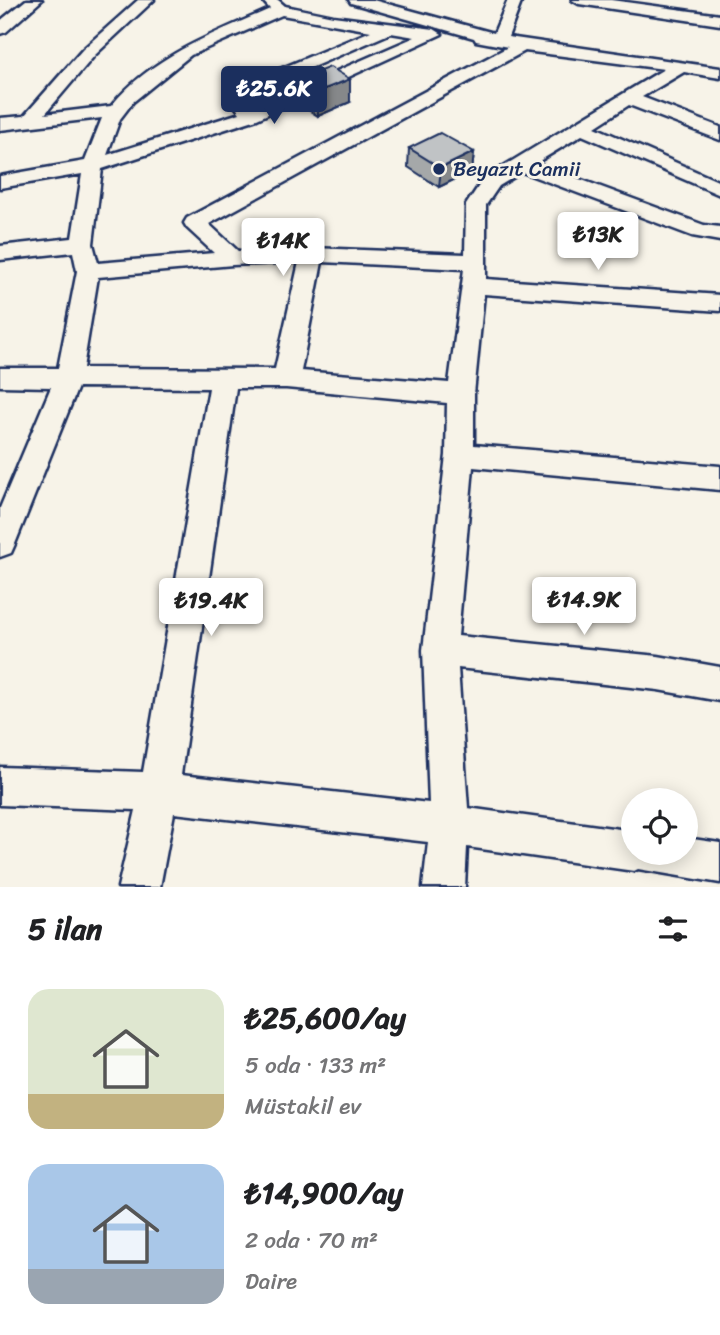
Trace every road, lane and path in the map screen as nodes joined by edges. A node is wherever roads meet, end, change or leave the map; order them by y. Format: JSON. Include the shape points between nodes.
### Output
{"nodes":[{"id":1,"x":35,"y":0,"type":"edge"},
{"id":2,"x":147,"y":0,"type":"edge"},
{"id":3,"x":356,"y":0,"type":"edge"},
{"id":4,"x":515,"y":0,"type":"edge"},
{"id":5,"x":579,"y":0,"type":"edge"},
{"id":6,"x":270,"y":3,"type":"edge"},
{"id":7,"x":397,"y":6,"type":"edge"},
{"id":8,"x":720,"y":20,"type":"edge"},
{"id":9,"x":0,"y":29,"type":"edge"},
{"id":10,"x":388,"y":29,"type":"junction"},
{"id":11,"x":434,"y":34,"type":"junction"},
{"id":12,"x":499,"y":40,"type":"junction"},
{"id":13,"x":522,"y":46,"type":"junction"},
{"id":14,"x":681,"y":66,"type":"junction"},
{"id":15,"x":720,"y":73,"type":"edge"},
{"id":16,"x":627,"y":99,"type":"junction"},
{"id":17,"x":118,"y":111,"type":"junction"},
{"id":18,"x":251,"y":115,"type":"junction"},
{"id":19,"x":29,"y":121,"type":"junction"},
{"id":20,"x":0,"y":124,"type":"edge"},
{"id":21,"x":580,"y":127,"type":"junction"},
{"id":22,"x":720,"y":134,"type":"edge"},
{"id":23,"x":520,"y":164,"type":"junction"},
{"id":24,"x":93,"y":166,"type":"junction"},
{"id":25,"x":0,"y":182,"type":"edge"},
{"id":26,"x":720,"y":188,"type":"edge"},
{"id":27,"x":720,"y":234,"type":"edge"},
{"id":28,"x":82,"y":244,"type":"junction"},
{"id":29,"x":0,"y":253,"type":"edge"},
{"id":30,"x":312,"y":255,"type":"junction"},
{"id":31,"x":233,"y":257,"type":"junction"},
{"id":32,"x":88,"y":271,"type":"junction"},
{"id":33,"x":474,"y":274,"type":"junction"},
{"id":34,"x":720,"y":303,"type":"edge"},
{"id":35,"x":69,"y":376,"type":"junction"},
{"id":36,"x":0,"y":377,"type":"edge"},
{"id":37,"x":224,"y":378,"type":"junction"},
{"id":38,"x":286,"y":379,"type":"junction"},
{"id":39,"x":461,"y":394,"type":"junction"},
{"id":40,"x":460,"y":455,"type":"junction"},
{"id":41,"x":720,"y":478,"type":"edge"},
{"id":42,"x":0,"y":544,"type":"edge"},
{"id":43,"x":440,"y":650,"type":"junction"},
{"id":44,"x":720,"y":684,"type":"edge"},
{"id":45,"x":0,"y":786,"type":"edge"},
{"id":46,"x":159,"y":792,"type":"junction"},
{"id":47,"x":449,"y":825,"type":"junction"},
{"id":48,"x":621,"y":849,"type":"edge"},
{"id":49,"x":698,"y":860,"type":"edge"},
{"id":50,"x":720,"y":863,"type":"edge"},
{"id":51,"x":139,"y":887,"type":"edge"},
{"id":52,"x":444,"y":887,"type":"edge"}],
"edges":[{"from":1,"to":9,"type":"street"},
{"from":2,"to":19,"type":"street","via":[[89,52]]},
{"from":3,"to":7,"type":"street"},
{"from":4,"to":12,"type":"street"},
{"from":5,"to":8,"type":"street"},
{"from":6,"to":10,"type":"street"},
{"from":6,"to":17,"type":"street","via":[[185,52],[127,98]]},
{"from":7,"to":12,"type":"street"},
{"from":10,"to":11,"type":"street"},
{"from":10,"to":18,"type":"street","via":[[235,94]]},
{"from":11,"to":12,"type":"street"},
{"from":11,"to":18,"type":"street"},
{"from":12,"to":13,"type":"street"},
{"from":13,"to":14,"type":"street"},
{"from":13,"to":31,"type":"street","via":[[195,223]]},
{"from":14,"to":15,"type":"street"},
{"from":14,"to":16,"type":"street"},
{"from":16,"to":21,"type":"street"},
{"from":16,"to":22,"type":"street"},
{"from":17,"to":19,"type":"street"},
{"from":17,"to":24,"type":"street"},
{"from":18,"to":24,"type":"street"},
{"from":19,"to":20,"type":"street"},
{"from":21,"to":23,"type":"street"},
{"from":21,"to":26,"type":"street"},
{"from":23,"to":27,"type":"street","via":[[700,232]]},
{"from":23,"to":33,"type":"street","via":[[491,182],[476,205]]},
{"from":24,"to":25,"type":"street"},
{"from":24,"to":28,"type":"street"},
{"from":28,"to":29,"type":"street"},
{"from":28,"to":32,"type":"street"},
{"from":30,"to":31,"type":"street"},
{"from":30,"to":33,"type":"street"},
{"from":30,"to":38,"type":"street"},
{"from":31,"to":32,"type":"street"},
{"from":32,"to":35,"type":"street"},
{"from":33,"to":34,"type":"street"},
{"from":33,"to":39,"type":"street"},
{"from":35,"to":36,"type":"street"},
{"from":35,"to":37,"type":"street"},
{"from":35,"to":42,"type":"street"},
{"from":37,"to":38,"type":"street"},
{"from":37,"to":46,"type":"street"},
{"from":38,"to":39,"type":"street"},
{"from":39,"to":40,"type":"street"},
{"from":40,"to":41,"type":"street"},
{"from":40,"to":43,"type":"street"},
{"from":43,"to":44,"type":"street"},
{"from":43,"to":47,"type":"street"},
{"from":45,"to":46,"type":"street"},
{"from":46,"to":47,"type":"street"},
{"from":46,"to":51,"type":"street"},
{"from":47,"to":48,"type":"street"},
{"from":47,"to":52,"type":"street"},
{"from":49,"to":50,"type":"street"}]}
